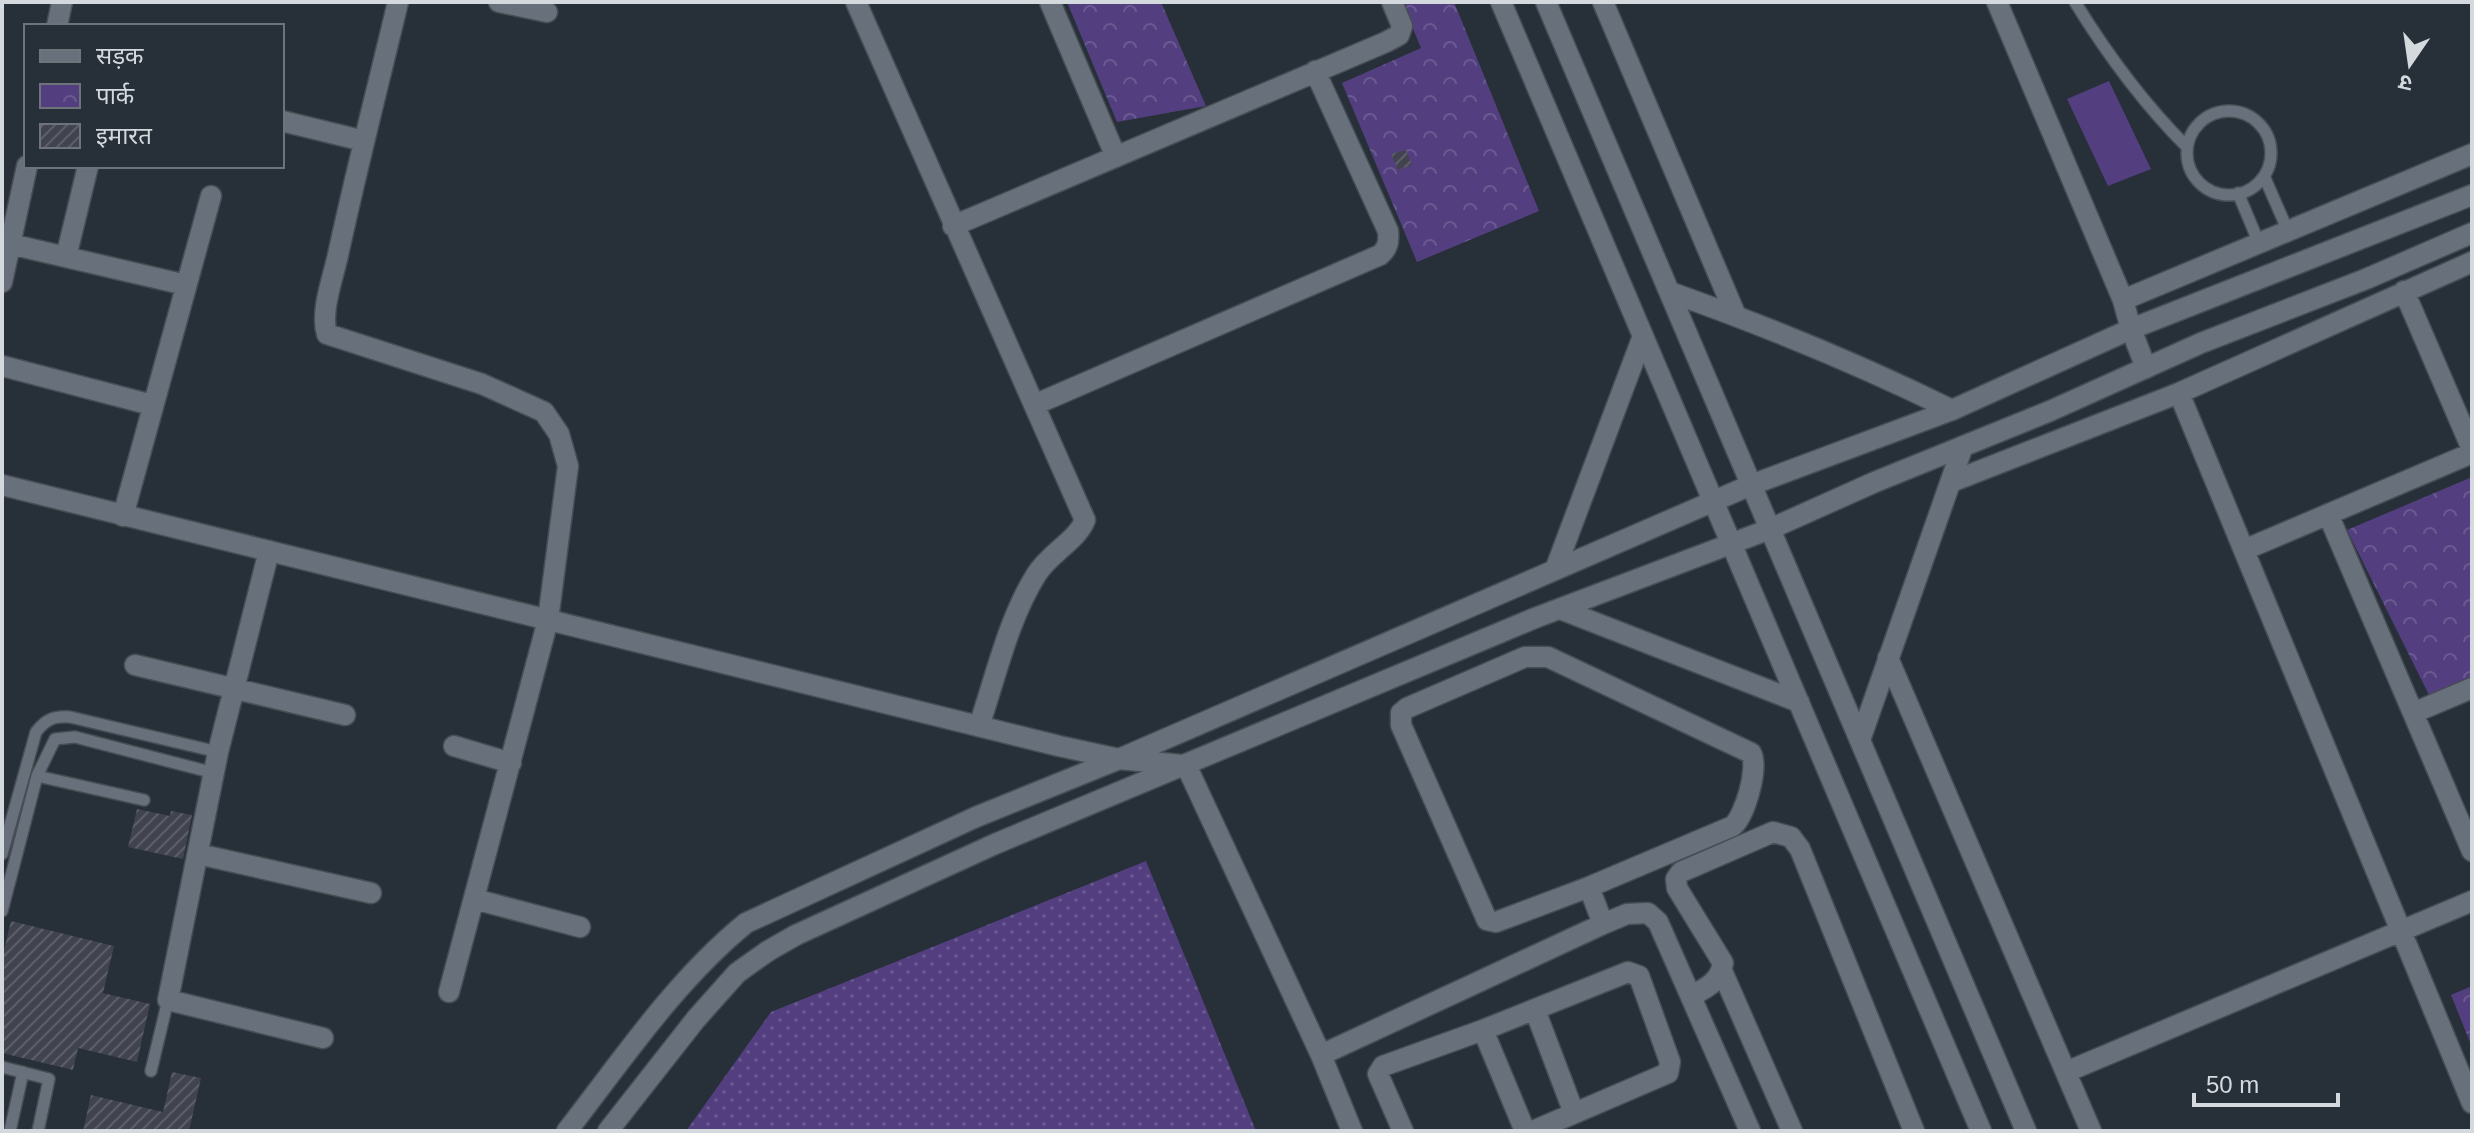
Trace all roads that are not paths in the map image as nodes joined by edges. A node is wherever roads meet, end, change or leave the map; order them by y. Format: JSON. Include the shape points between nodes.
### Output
{"nodes":[{"id":1,"x":62,"y":2,"type":"edge"},
{"id":2,"x":398,"y":2,"type":"edge"},
{"id":3,"x":499,"y":2,"type":"edge"},
{"id":4,"x":856,"y":2,"type":"edge"},
{"id":5,"x":1050,"y":2,"type":"edge"},
{"id":6,"x":1392,"y":2,"type":"edge"},
{"id":7,"x":1501,"y":2,"type":"edge"},
{"id":8,"x":1546,"y":2,"type":"edge"},
{"id":9,"x":1603,"y":2,"type":"edge"},
{"id":10,"x":1997,"y":2,"type":"edge"},
{"id":11,"x":2075,"y":2,"type":"edge"},
{"id":12,"x":547,"y":12,"type":"dead end"},
{"id":13,"x":57,"y":24,"type":"edge"},
{"id":14,"x":1315,"y":71,"type":"junction"},
{"id":15,"x":284,"y":121,"type":"edge"},
{"id":16,"x":364,"y":141,"type":"junction"},
{"id":17,"x":2187,"y":147,"type":"junction"},
{"id":18,"x":2472,"y":154,"type":"edge"},
{"id":19,"x":1116,"y":157,"type":"junction"},
{"id":20,"x":27,"y":168,"type":"edge"},
{"id":21,"x":88,"y":168,"type":"edge"},
{"id":22,"x":2264,"y":176,"type":"junction"},
{"id":23,"x":2238,"y":193,"type":"junction"},
{"id":24,"x":2472,"y":195,"type":"edge"},
{"id":25,"x":211,"y":196,"type":"dead end"},
{"id":26,"x":953,"y":226,"type":"junction"},
{"id":27,"x":2288,"y":231,"type":"junction"},
{"id":28,"x":2472,"y":233,"type":"edge"},
{"id":29,"x":2259,"y":243,"type":"junction"},
{"id":30,"x":10,"y":244,"type":"junction"},
{"id":31,"x":66,"y":257,"type":"junction"},
{"id":32,"x":2472,"y":262,"type":"edge"},
{"id":33,"x":2,"y":282,"type":"edge"},
{"id":34,"x":186,"y":285,"type":"junction"},
{"id":35,"x":2404,"y":291,"type":"junction"},
{"id":36,"x":1670,"y":292,"type":"junction"},
{"id":37,"x":2123,"y":300,"type":"junction"},
{"id":38,"x":1736,"y":316,"type":"junction"},
{"id":39,"x":2131,"y":329,"type":"junction"},
{"id":40,"x":1643,"y":336,"type":"junction"},
{"id":41,"x":2,"y":366,"type":"edge"},
{"id":42,"x":2146,"y":368,"type":"junction"},
{"id":43,"x":2179,"y":393,"type":"junction"},
{"id":44,"x":152,"y":405,"type":"junction"},
{"id":45,"x":1034,"y":405,"type":"junction"},
{"id":46,"x":1952,"y":410,"type":"junction"},
{"id":47,"x":1963,"y":446,"type":"junction"},
{"id":48,"x":2472,"y":451,"type":"edge"},
{"id":49,"x":1951,"y":482,"type":"junction"},
{"id":50,"x":2,"y":485,"type":"edge"},
{"id":51,"x":1751,"y":485,"type":"junction"},
{"id":52,"x":1713,"y":501,"type":"junction"},
{"id":53,"x":2328,"y":514,"type":"junction"},
{"id":54,"x":123,"y":516,"type":"junction"},
{"id":55,"x":1770,"y":529,"type":"junction"},
{"id":56,"x":1731,"y":543,"type":"junction"},
{"id":57,"x":2244,"y":550,"type":"junction"},
{"id":58,"x":269,"y":551,"type":"junction"},
{"id":59,"x":1555,"y":570,"type":"junction"},
{"id":60,"x":1560,"y":609,"type":"junction"},
{"id":61,"x":548,"y":620,"type":"junction"},
{"id":62,"x":1888,"y":658,"type":"junction"},
{"id":63,"x":135,"y":665,"type":"dead end"},
{"id":64,"x":2472,"y":688,"type":"edge"},
{"id":65,"x":235,"y":690,"type":"junction"},
{"id":66,"x":1799,"y":702,"type":"junction"},
{"id":67,"x":2413,"y":713,"type":"junction"},
{"id":68,"x":345,"y":715,"type":"dead end"},
{"id":69,"x":979,"y":726,"type":"junction"},
{"id":70,"x":1860,"y":740,"type":"junction"},
{"id":71,"x":454,"y":746,"type":"dead end"},
{"id":72,"x":218,"y":752,"type":"junction"},
{"id":73,"x":1119,"y":759,"type":"junction"},
{"id":74,"x":511,"y":763,"type":"junction"},
{"id":75,"x":1186,"y":765,"type":"junction"},
{"id":76,"x":214,"y":773,"type":"junction"},
{"id":77,"x":37,"y":776,"type":"junction"},
{"id":78,"x":144,"y":800,"type":"dead end"},
{"id":79,"x":2472,"y":851,"type":"edge"},
{"id":80,"x":2,"y":854,"type":"edge"},
{"id":81,"x":198,"y":854,"type":"junction"},
{"id":82,"x":1589,"y":887,"type":"junction"},
{"id":83,"x":371,"y":893,"type":"dead end"},
{"id":84,"x":474,"y":899,"type":"junction"},
{"id":85,"x":2472,"y":901,"type":"edge"},
{"id":86,"x":2,"y":911,"type":"edge"},
{"id":87,"x":1603,"y":924,"type":"junction"},
{"id":88,"x":580,"y":927,"type":"dead end"},
{"id":89,"x":2401,"y":931,"type":"junction"},
{"id":90,"x":1722,"y":971,"type":"junction"},
{"id":91,"x":449,"y":992,"type":"dead end"},
{"id":92,"x":1691,"y":996,"type":"junction"},
{"id":93,"x":168,"y":1000,"type":"junction"},
{"id":94,"x":1535,"y":1010,"type":"junction"},
{"id":95,"x":1483,"y":1030,"type":"junction"},
{"id":96,"x":323,"y":1038,"type":"dead end"},
{"id":97,"x":1321,"y":1055,"type":"junction"},
{"id":98,"x":2,"y":1067,"type":"edge"},
{"id":99,"x":151,"y":1071,"type":"dead end"},
{"id":100,"x":23,"y":1072,"type":"junction"},
{"id":101,"x":2066,"y":1072,"type":"junction"},
{"id":102,"x":2471,"y":1100,"type":"edge"},
{"id":103,"x":1574,"y":1113,"type":"junction"},
{"id":104,"x":10,"y":1131,"type":"edge"},
{"id":105,"x":38,"y":1131,"type":"edge"},
{"id":106,"x":567,"y":1131,"type":"edge"},
{"id":107,"x":608,"y":1131,"type":"edge"},
{"id":108,"x":1352,"y":1131,"type":"edge"},
{"id":109,"x":1403,"y":1131,"type":"edge"},
{"id":110,"x":1525,"y":1131,"type":"edge"},
{"id":111,"x":1533,"y":1131,"type":"edge"},
{"id":112,"x":1750,"y":1131,"type":"edge"},
{"id":113,"x":1792,"y":1131,"type":"edge"},
{"id":114,"x":1914,"y":1131,"type":"edge"},
{"id":115,"x":1981,"y":1131,"type":"edge"},
{"id":116,"x":2026,"y":1131,"type":"edge"},
{"id":117,"x":2091,"y":1131,"type":"edge"}],
"edges":[{"from":1,"to":13,"type":"street"},
{"from":2,"to":16,"type":"street"},
{"from":3,"to":12,"type":"street"},
{"from":4,"to":26,"type":"street"},
{"from":5,"to":19,"type":"street"},
{"from":6,"to":14,"type":"street","via":[[1402,26],[1399,35]]},
{"from":7,"to":40,"type":"street"},
{"from":8,"to":36,"type":"street"},
{"from":9,"to":38,"type":"street"},
{"from":10,"to":37,"type":"street"},
{"from":11,"to":17,"type":"lane","via":[[2128,80]]},
{"from":14,"to":19,"type":"street"},
{"from":14,"to":45,"type":"street","via":[[1388,231],[1385,251]]},
{"from":15,"to":16,"type":"street"},
{"from":16,"to":61,"type":"street","via":[[325,329],[327,334],[482,384],[544,412],[559,434],[568,466]]},
{"from":17,"to":22,"type":"lane","via":[[2200,122],[2212,114],[2240,113],[2252,118],[2268,138]]},
{"from":17,"to":23,"type":"lane","via":[[2187,161],[2202,185],[2214,192]]},
{"from":18,"to":27,"type":"street"},
{"from":19,"to":26,"type":"street"},
{"from":20,"to":30,"type":"street"},
{"from":21,"to":31,"type":"street"},
{"from":22,"to":23,"type":"lane"},
{"from":22,"to":27,"type":"lane"},
{"from":23,"to":29,"type":"lane"},
{"from":24,"to":39,"type":"street"},
{"from":25,"to":34,"type":"street"},
{"from":26,"to":45,"type":"street"},
{"from":27,"to":29,"type":"street"},
{"from":28,"to":42,"type":"street"},
{"from":29,"to":37,"type":"street"},
{"from":30,"to":31,"type":"street"},
{"from":30,"to":33,"type":"street"},
{"from":31,"to":34,"type":"street"},
{"from":32,"to":35,"type":"street"},
{"from":34,"to":44,"type":"street"},
{"from":35,"to":43,"type":"street"},
{"from":35,"to":48,"type":"street"},
{"from":36,"to":38,"type":"street"},
{"from":36,"to":51,"type":"street"},
{"from":37,"to":39,"type":"street"},
{"from":38,"to":46,"type":"street"},
{"from":39,"to":42,"type":"street"},
{"from":39,"to":46,"type":"street"},
{"from":40,"to":52,"type":"street"},
{"from":40,"to":59,"type":"street"},
{"from":41,"to":44,"type":"street"},
{"from":42,"to":47,"type":"street"},
{"from":43,"to":49,"type":"street"},
{"from":43,"to":57,"type":"street"},
{"from":44,"to":54,"type":"street"},
{"from":45,"to":69,"type":"street","via":[[1085,520],[1026,592]]},
{"from":46,"to":51,"type":"street"},
{"from":47,"to":49,"type":"street"},
{"from":47,"to":55,"type":"street"},
{"from":48,"to":53,"type":"street"},
{"from":49,"to":62,"type":"street"},
{"from":50,"to":54,"type":"street"},
{"from":51,"to":52,"type":"street"},
{"from":51,"to":55,"type":"street"},
{"from":52,"to":56,"type":"street"},
{"from":52,"to":59,"type":"street"},
{"from":53,"to":57,"type":"street"},
{"from":53,"to":67,"type":"street"},
{"from":54,"to":58,"type":"street"},
{"from":55,"to":56,"type":"street"},
{"from":55,"to":70,"type":"street"},
{"from":56,"to":60,"type":"street"},
{"from":56,"to":66,"type":"street"},
{"from":57,"to":89,"type":"street"},
{"from":58,"to":61,"type":"street"},
{"from":58,"to":65,"type":"street"},
{"from":59,"to":73,"type":"street"},
{"from":60,"to":66,"type":"street"},
{"from":60,"to":75,"type":"street"},
{"from":61,"to":69,"type":"street"},
{"from":61,"to":74,"type":"street"},
{"from":62,"to":70,"type":"street"},
{"from":62,"to":101,"type":"street"},
{"from":63,"to":65,"type":"street"},
{"from":64,"to":67,"type":"street"},
{"from":65,"to":68,"type":"street"},
{"from":65,"to":72,"type":"street"},
{"from":66,"to":115,"type":"street"},
{"from":67,"to":79,"type":"street"},
{"from":69,"to":73,"type":"street"},
{"from":70,"to":116,"type":"street"},
{"from":71,"to":74,"type":"street"},
{"from":72,"to":76,"type":"street"},
{"from":72,"to":80,"type":"lane","via":[[70,717],[45,721],[36,732]]},
{"from":73,"to":75,"type":"street"},
{"from":73,"to":106,"type":"street","via":[[976,817],[746,923],[669,998]]},
{"from":74,"to":84,"type":"street"},
{"from":75,"to":97,"type":"street"},
{"from":75,"to":107,"type":"street","via":[[995,844],[768,951],[737,973],[696,1019]]},
{"from":76,"to":77,"type":"lane","via":[[75,737],[55,739]]},
{"from":76,"to":81,"type":"street"},
{"from":77,"to":78,"type":"lane"},
{"from":77,"to":86,"type":"lane"},
{"from":81,"to":83,"type":"street"},
{"from":81,"to":93,"type":"street"},
{"from":82,"to":82,"type":"street","via":[[1503,920],[1487,920],[1401,725],[1401,713],[1535,655],[1751,753],[1755,767],[1733,826]]},
{"from":82,"to":87,"type":"street"},
{"from":84,"to":88,"type":"street"},
{"from":84,"to":91,"type":"street"},
{"from":85,"to":89,"type":"street"},
{"from":87,"to":92,"type":"street","via":[[1627,914],[1648,913],[1658,922]]},
{"from":87,"to":97,"type":"street"},
{"from":89,"to":101,"type":"street"},
{"from":89,"to":102,"type":"street"},
{"from":90,"to":92,"type":"street","via":[[1713,984]]},
{"from":90,"to":113,"type":"street"},
{"from":90,"to":114,"type":"street","via":[[1723,963],[1676,879],[1681,872],[1773,832],[1791,837]]},
{"from":92,"to":112,"type":"street"},
{"from":93,"to":96,"type":"street"},
{"from":93,"to":99,"type":"lane"},
{"from":94,"to":95,"type":"street"},
{"from":94,"to":103,"type":"street"},
{"from":94,"to":103,"type":"street","via":[[1628,972],[1639,976],[1670,1062],[1668,1073]]},
{"from":95,"to":109,"type":"street","via":[[1383,1066],[1378,1074]]},
{"from":95,"to":110,"type":"street"},
{"from":97,"to":108,"type":"street"},
{"from":98,"to":100,"type":"lane"},
{"from":100,"to":104,"type":"lane"},
{"from":100,"to":105,"type":"lane","via":[[49,1079]]},
{"from":101,"to":117,"type":"street"},
{"from":103,"to":111,"type":"street"}]}
